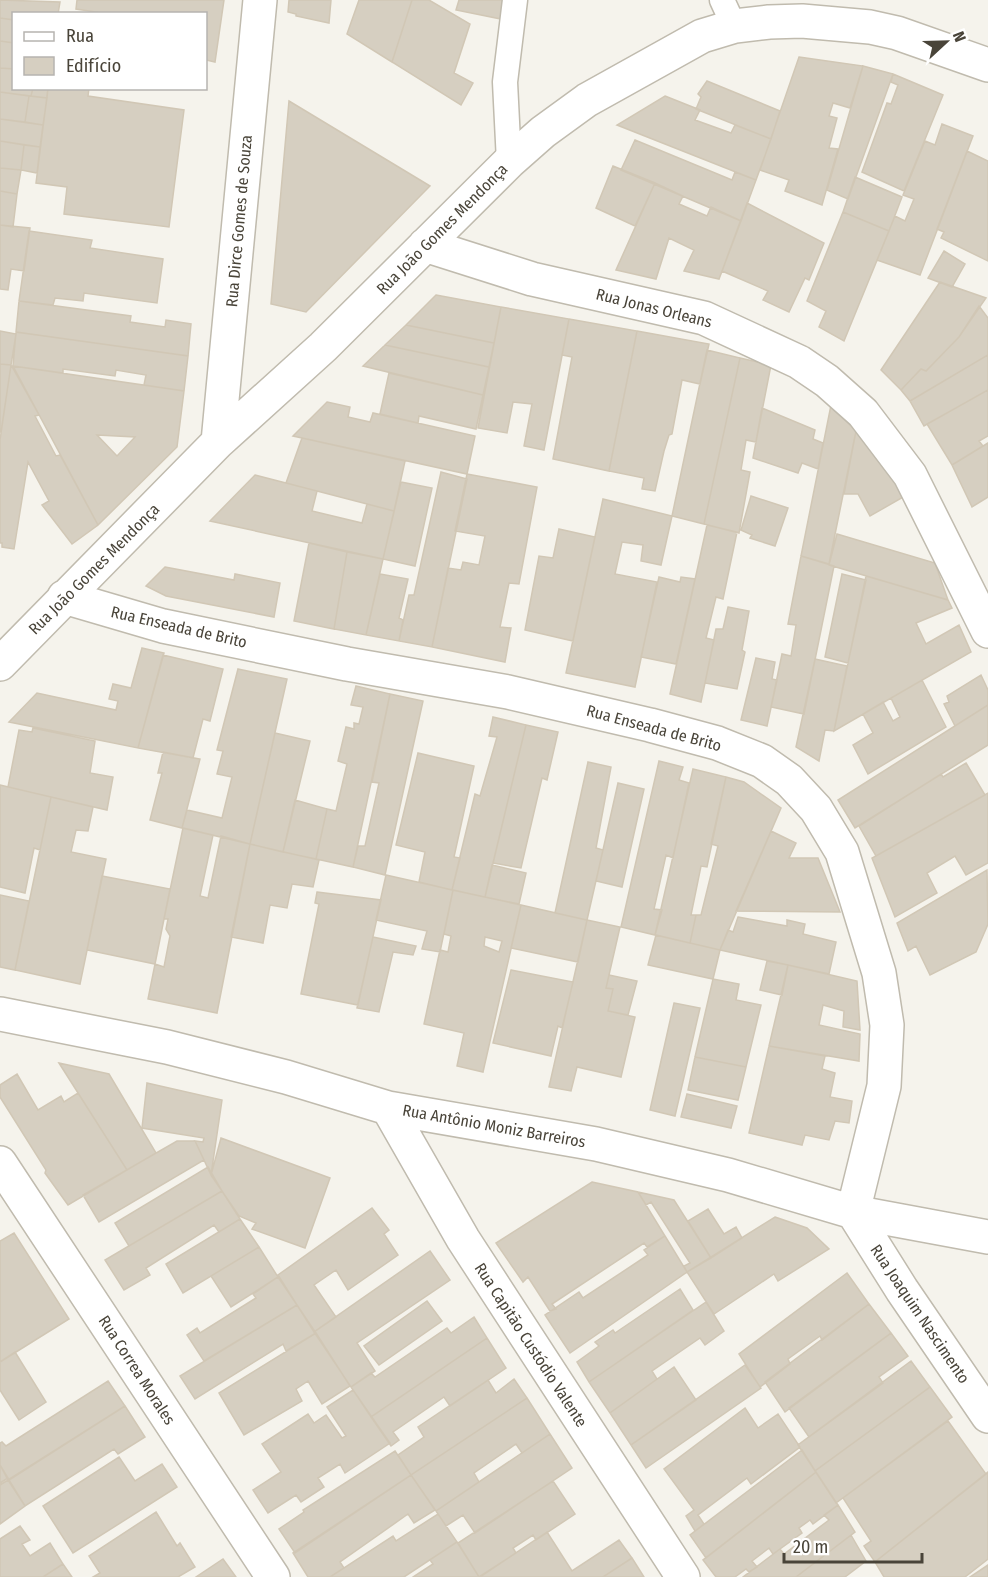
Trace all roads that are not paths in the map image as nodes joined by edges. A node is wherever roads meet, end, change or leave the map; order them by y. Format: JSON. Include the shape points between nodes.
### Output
{"nodes":[{"id":1,"x":260,"y":0,"type":"edge"},
{"id":2,"x":515,"y":0,"type":"edge"},
{"id":3,"x":728,"y":13,"type":"edge"},
{"id":4,"x":988,"y":65,"type":"edge"},
{"id":5,"x":509,"y":162,"type":"junction"},
{"id":6,"x":425,"y":245,"type":"junction"},
{"id":7,"x":218,"y":442,"type":"junction"},
{"id":8,"x":64,"y":597,"type":"junction"},
{"id":9,"x":988,"y":632,"type":"edge"},
{"id":10,"x":0,"y":664,"type":"edge"},
{"id":11,"x":0,"y":1014,"type":"edge"},
{"id":12,"x":388,"y":1108,"type":"junction"},
{"id":13,"x":0,"y":1163,"type":"edge"},
{"id":14,"x":853,"y":1212,"type":"junction"},
{"id":15,"x":988,"y":1237,"type":"edge"},
{"id":16,"x":988,"y":1416,"type":"edge"},
{"id":17,"x":273,"y":1577,"type":"edge"},
{"id":18,"x":683,"y":1577,"type":"edge"}],
"edges":[{"from":1,"to":7,"type":"street","name":"Rua Dirce Gomes de Souza"},
{"from":2,"to":5,"type":"lane","via":[[505,82]]},
{"from":3,"to":4,"type":"street","name":"Rua João Gomes Mendonça","via":[[870,27]]},
{"from":3,"to":5,"type":"street","name":"Rua João Gomes Mendonça","via":[[702,36],[588,100]]},
{"from":5,"to":6,"type":"street","name":"Rua João Gomes Mendonça"},
{"from":6,"to":7,"type":"street","name":"Rua João Gomes Mendonça","via":[[323,347]]},
{"from":6,"to":9,"type":"street","name":"Rua Jonas Orleans","via":[[532,279],[704,318],[799,362],[827,381],[863,413],[910,475]]},
{"from":7,"to":8,"type":"street","name":"Rua João Gomes Mendonça"},
{"from":8,"to":10,"type":"street","name":"Rua João Gomes Mendonça"},
{"from":8,"to":14,"type":"street","name":"Rua Enseada de Brito","via":[[163,627],[508,692],[650,725],[717,743],[762,761],[789,780],[816,809],[842,852],[879,973],[887,1025],[884,1086]]},
{"from":11,"to":12,"type":"street","name":"Rua Antônio Moniz Barreiros","via":[[167,1047]]},
{"from":12,"to":14,"type":"street","name":"Rua Antônio Moniz Barreiros","via":[[596,1144],[729,1175]]},
{"from":12,"to":18,"type":"street","name":"Rua Capitão Custódio Valente","via":[[463,1239]]},
{"from":13,"to":17,"type":"street","name":"Rua Correa Morales"},
{"from":14,"to":15,"type":"street","name":"Rua Antônio Moniz Barreiros"},
{"from":14,"to":16,"type":"street","name":"Rua Joaquim Nascimento"}]}
